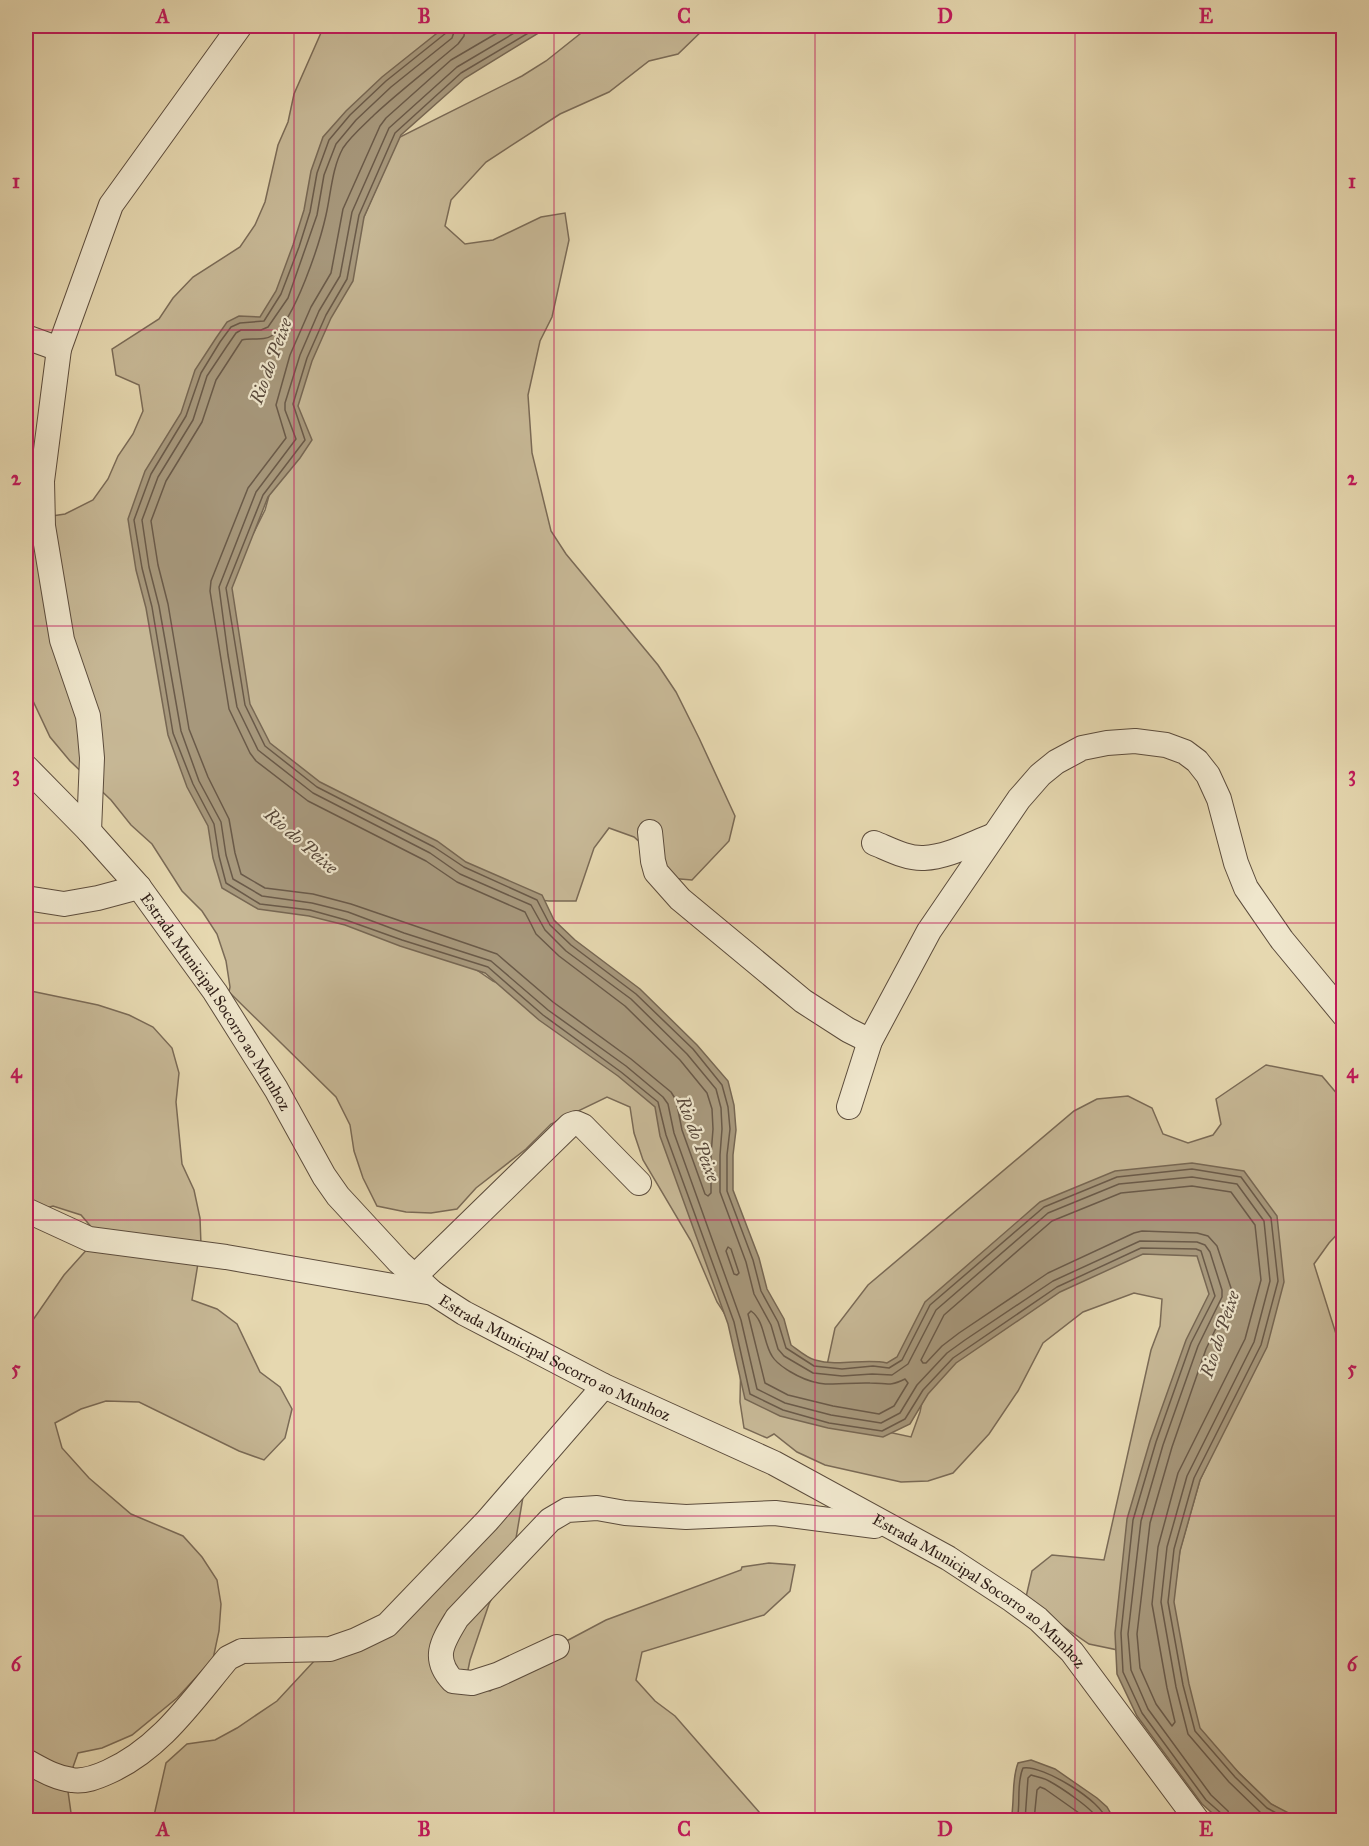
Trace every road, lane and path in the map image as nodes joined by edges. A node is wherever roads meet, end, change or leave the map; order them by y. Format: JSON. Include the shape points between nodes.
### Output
{"nodes":[{"id":1,"x":240,"y":26,"type":"edge"},
{"id":2,"x":26,"y":337,"type":"edge"},
{"id":3,"x":59,"y":349,"type":"junction"},
{"id":4,"x":26,"y":767,"type":"edge"},
{"id":5,"x":89,"y":831,"type":"junction"},
{"id":6,"x":650,"y":832,"type":"dead end"},
{"id":7,"x":992,"y":836,"type":"junction"},
{"id":8,"x":874,"y":843,"type":"dead end"},
{"id":9,"x":139,"y":887,"type":"junction"},
{"id":10,"x":26,"y":898,"type":"edge"},
{"id":11,"x":1344,"y":1015,"type":"edge"},
{"id":12,"x":870,"y":1041,"type":"junction"},
{"id":13,"x":849,"y":1107,"type":"dead end"},
{"id":14,"x":639,"y":1183,"type":"dead end"},
{"id":15,"x":26,"y":1210,"type":"edge"},
{"id":16,"x":415,"y":1276,"type":"junction"},
{"id":17,"x":433,"y":1293,"type":"junction"},
{"id":18,"x":604,"y":1386,"type":"junction"},
{"id":19,"x":890,"y":1528,"type":"junction"},
{"id":20,"x":556,"y":1647,"type":"dead end"},
{"id":21,"x":26,"y":1761,"type":"edge"},
{"id":22,"x":1197,"y":1821,"type":"edge"}],
"edges":[{"from":1,"to":3,"type":"street","via":[[111,205]]},
{"from":2,"to":3,"type":"street"},
{"from":3,"to":5,"type":"street","via":[[42,481],[43,526],[62,640],[90,735]]},
{"from":4,"to":5,"type":"street","name":"Estrada Municipal Socorro ao Munhoz"},
{"from":5,"to":9,"type":"street","name":"Estrada Municipal Socorro ao Munhoz"},
{"from":6,"to":12,"type":"street","via":[[656,872],[680,900],[803,1001]]},
{"from":7,"to":8,"type":"street","via":[[925,858]]},
{"from":7,"to":11,"type":"street","via":[[1040,775],[1082,748],[1135,741],[1185,752],[1197,761],[1212,783],[1245,888],[1281,940]]},
{"from":7,"to":12,"type":"street","via":[[929,931]]},
{"from":9,"to":10,"type":"street","via":[[64,904]]},
{"from":9,"to":16,"type":"street","name":"Estrada Municipal Socorro ao Munhoz","via":[[215,992],[338,1196]]},
{"from":12,"to":13,"type":"street"},
{"from":14,"to":16,"type":"street","via":[[583,1126],[570,1125]]},
{"from":15,"to":17,"type":"street","via":[[89,1239],[226,1257]]},
{"from":16,"to":17,"type":"street","name":"Estrada Municipal Socorro ao Munhoz"},
{"from":17,"to":18,"type":"street","name":"Estrada Municipal Socorro ao Munhoz"},
{"from":18,"to":19,"type":"street","name":"Estrada Municipal Socorro ao Munhoz","via":[[774,1463]]},
{"from":18,"to":21,"type":"street","via":[[495,1512],[387,1625],[330,1649],[242,1651],[228,1658],[165,1734],[126,1764],[92,1779],[55,1776]]},
{"from":19,"to":20,"type":"street","via":[[775,1513],[686,1517],[597,1508],[567,1510],[550,1520],[457,1618],[446,1635],[441,1665],[453,1681],[472,1683],[497,1676]]},
{"from":19,"to":22,"type":"street","name":"Estrada Municipal Socorro ao Munhoz","via":[[948,1558],[1038,1619],[1072,1652]]}]}
